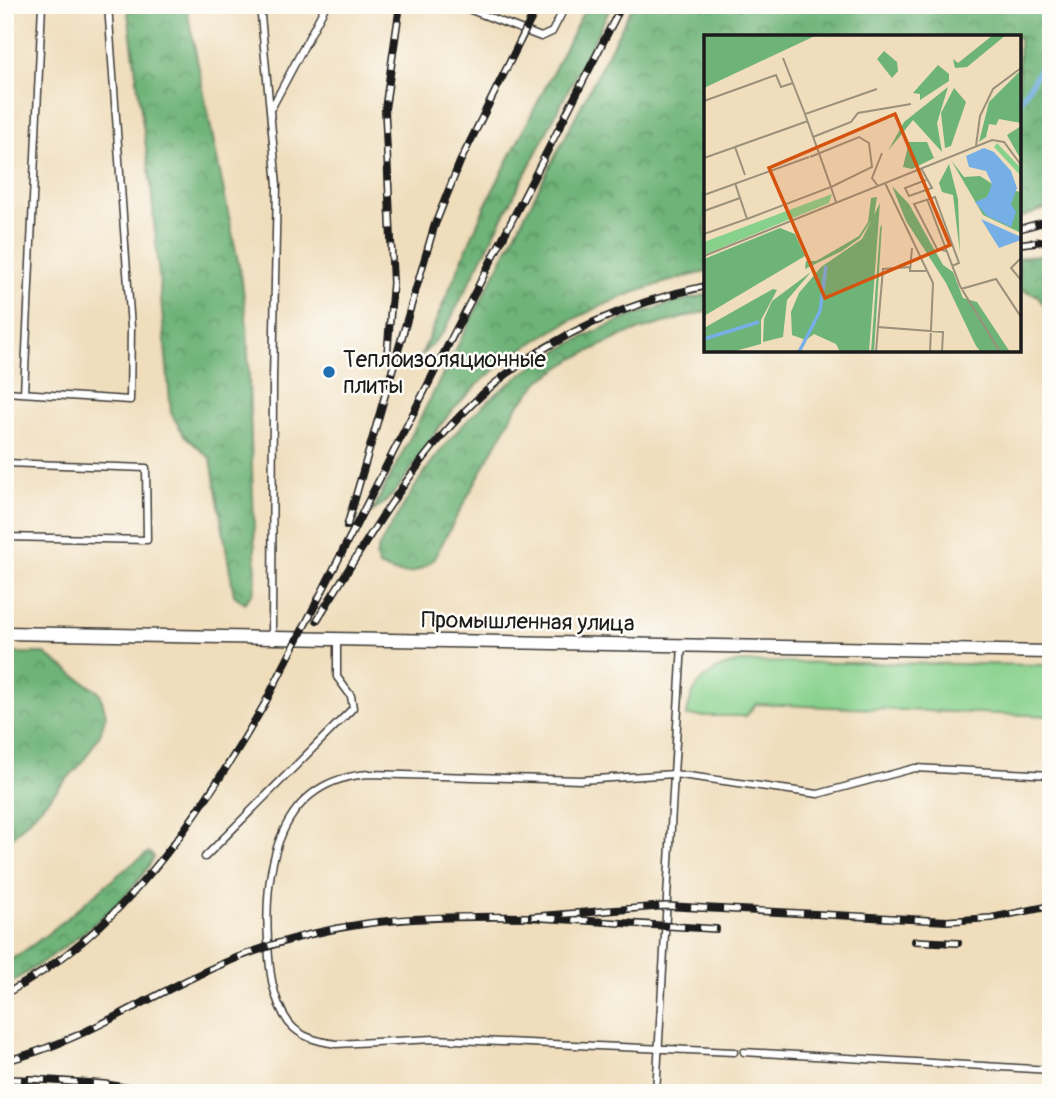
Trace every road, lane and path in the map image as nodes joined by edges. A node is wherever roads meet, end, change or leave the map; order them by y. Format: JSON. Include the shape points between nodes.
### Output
{"nodes":[{"id":1,"x":42,"y":5,"type":"edge"},
{"id":2,"x":108,"y":5,"type":"edge"},
{"id":3,"x":260,"y":5,"type":"edge"},
{"id":4,"x":326,"y":5,"type":"edge"},
{"id":5,"x":458,"y":5,"type":"edge"},
{"id":6,"x":566,"y":5,"type":"edge"},
{"id":7,"x":271,"y":108,"type":"junction"},
{"id":8,"x":5,"y":391,"type":"edge"},
{"id":9,"x":24,"y":393,"type":"junction"},
{"id":10,"x":5,"y":463,"type":"edge"},
{"id":11,"x":5,"y":537,"type":"edge"},
{"id":12,"x":5,"y":633,"type":"edge"},
{"id":13,"x":272,"y":638,"type":"junction"},
{"id":14,"x":337,"y":639,"type":"junction"},
{"id":15,"x":682,"y":645,"type":"junction"},
{"id":16,"x":1051,"y":652,"type":"edge"},
{"id":17,"x":674,"y":774,"type":"junction"},
{"id":18,"x":1051,"y":775,"type":"edge"},
{"id":19,"x":205,"y":858,"type":"dead end"},
{"id":20,"x":658,"y":1047,"type":"junction"},
{"id":21,"x":734,"y":1052,"type":"dead end"},
{"id":22,"x":744,"y":1052,"type":"dead end"},
{"id":23,"x":1051,"y":1070,"type":"edge"},
{"id":24,"x":656,"y":1093,"type":"edge"}],
"edges":[{"from":1,"to":9,"type":"lane"},
{"from":2,"to":9,"type":"lane","via":[[131,328],[130,400]]},
{"from":3,"to":7,"type":"lane"},
{"from":4,"to":7,"type":"lane"},
{"from":5,"to":6,"type":"lane","via":[[541,37],[552,32]]},
{"from":7,"to":13,"type":"lane","via":[[277,185]]},
{"from":8,"to":9,"type":"lane"},
{"from":10,"to":11,"type":"lane","via":[[146,468],[147,540]]},
{"from":12,"to":13,"type":"street","name":"Промышленная улица"},
{"from":13,"to":14,"type":"street","name":"Промышленная улица"},
{"from":14,"to":15,"type":"street","name":"Промышленная улица"},
{"from":14,"to":19,"type":"lane","via":[[337,677],[351,696],[353,708]]},
{"from":15,"to":16,"type":"street","name":"Промышленная улица"},
{"from":15,"to":17,"type":"lane"},
{"from":17,"to":18,"type":"lane","via":[[818,794],[915,768]]},
{"from":17,"to":20,"type":"lane"},
{"from":17,"to":20,"type":"lane","via":[[581,780],[352,776],[318,791],[287,822],[273,859],[267,898],[274,990],[289,1024],[303,1036],[336,1044],[434,1039]]},
{"from":20,"to":21,"type":"lane"},
{"from":20,"to":24,"type":"lane"},
{"from":22,"to":23,"type":"lane"}]}
